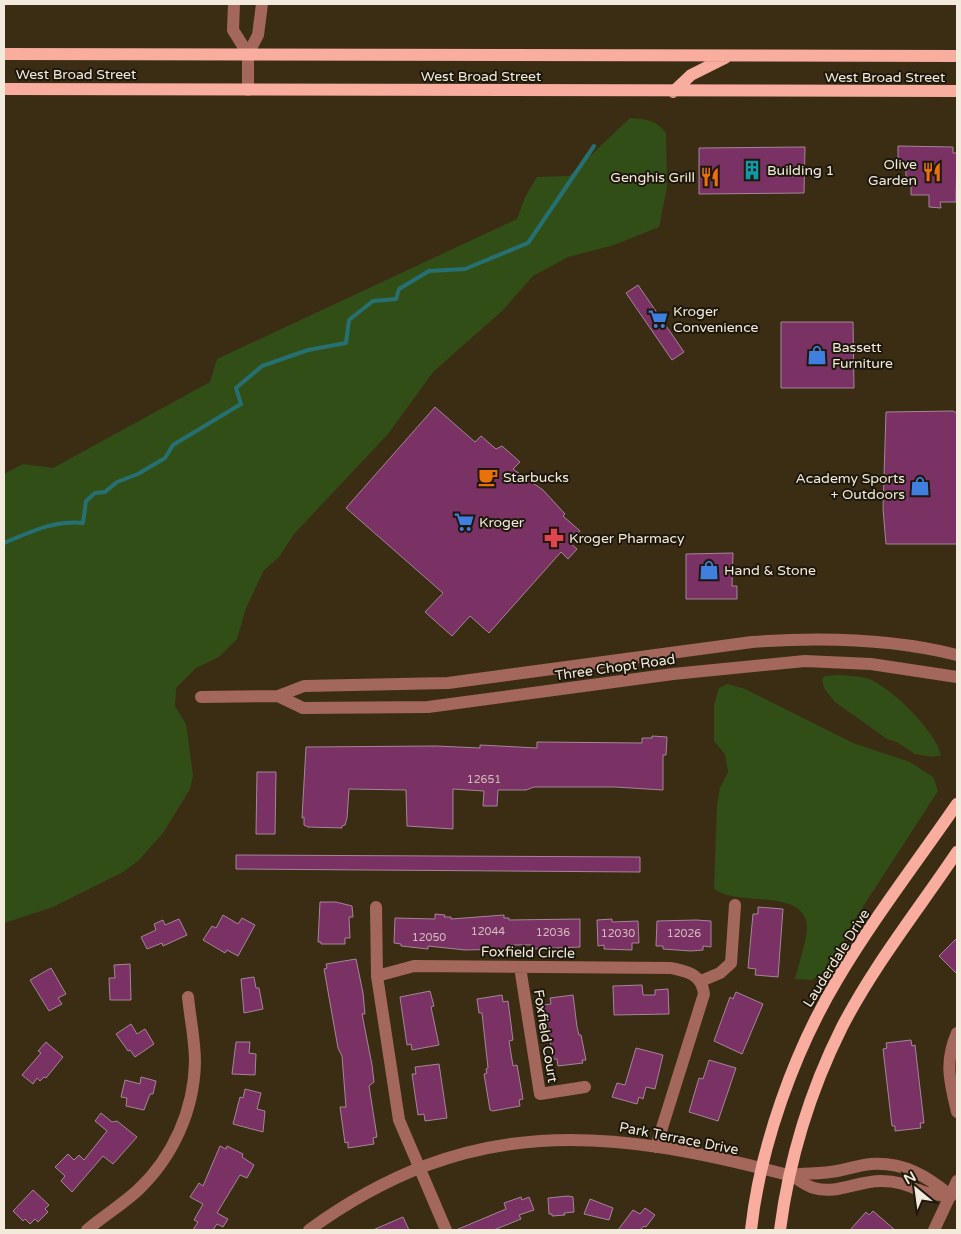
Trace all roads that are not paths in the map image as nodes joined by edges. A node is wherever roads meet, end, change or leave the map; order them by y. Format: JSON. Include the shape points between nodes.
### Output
{"nodes":[{"id":1,"x":234,"y":4,"type":"edge"},
{"id":2,"x":262,"y":4,"type":"edge"},
{"id":3,"x":4,"y":54,"type":"edge"},
{"id":4,"x":248,"y":54,"type":"junction"},
{"id":5,"x":729,"y":56,"type":"junction"},
{"id":6,"x":957,"y":56,"type":"edge"},
{"id":7,"x":4,"y":89,"type":"edge"},
{"id":8,"x":248,"y":90,"type":"junction"},
{"id":9,"x":957,"y":91,"type":"edge"},
{"id":10,"x":673,"y":92,"type":"junction"},
{"id":11,"x":940,"y":92,"type":"junction"},
{"id":12,"x":957,"y":98,"type":"edge"},
{"id":13,"x":957,"y":655,"type":"edge"},
{"id":14,"x":957,"y":677,"type":"edge"},
{"id":15,"x":278,"y":696,"type":"junction"},
{"id":16,"x":201,"y":697,"type":"dead end"},
{"id":17,"x":957,"y":804,"type":"edge"},
{"id":18,"x":957,"y":852,"type":"edge"},
{"id":19,"x":735,"y":905,"type":"dead end"},
{"id":20,"x":376,"y":907,"type":"dead end"},
{"id":21,"x":520,"y":967,"type":"junction"},
{"id":22,"x":377,"y":976,"type":"junction"},
{"id":23,"x":701,"y":981,"type":"junction"},
{"id":24,"x":188,"y":997,"type":"dead end"},
{"id":25,"x":957,"y":1034,"type":"edge"},
{"id":26,"x":586,"y":1087,"type":"dead end"},
{"id":27,"x":957,"y":1112,"type":"edge"},
{"id":28,"x":656,"y":1147,"type":"junction"},
{"id":29,"x":419,"y":1167,"type":"junction"},
{"id":30,"x":763,"y":1169,"type":"junction"},
{"id":31,"x":790,"y":1175,"type":"junction"},
{"id":32,"x":957,"y":1181,"type":"edge"},
{"id":33,"x":951,"y":1196,"type":"junction"},
{"id":34,"x":87,"y":1230,"type":"edge"},
{"id":35,"x":308,"y":1230,"type":"edge"},
{"id":36,"x":446,"y":1230,"type":"edge"},
{"id":37,"x":751,"y":1230,"type":"edge"},
{"id":38,"x":780,"y":1230,"type":"edge"},
{"id":39,"x":934,"y":1230,"type":"edge"}],
"edges":[{"from":1,"to":4,"type":"street","via":[[233,30]]},
{"from":2,"to":4,"type":"street","via":[[258,35]]},
{"from":3,"to":4,"type":"main road","name":"West Broad Street"},
{"from":4,"to":5,"type":"main road","name":"West Broad Street"},
{"from":4,"to":8,"type":"street"},
{"from":5,"to":6,"type":"main road","name":"West Broad Street"},
{"from":5,"to":10,"type":"main road","via":[[690,75]]},
{"from":7,"to":8,"type":"main road","name":"West Broad Street"},
{"from":8,"to":10,"type":"main road","name":"West Broad Street"},
{"from":9,"to":11,"type":"main road","name":"West Broad Street"},
{"from":10,"to":11,"type":"main road","name":"West Broad Street"},
{"from":11,"to":12,"type":"main road"},
{"from":13,"to":15,"type":"street","name":"Three Chopt Road","via":[[864,640],[775,640],[448,683],[304,686]]},
{"from":14,"to":15,"type":"street","name":"Three Chopt Road","via":[[871,664],[805,661],[672,674],[428,707],[303,708]]},
{"from":15,"to":16,"type":"street","name":"Three Chopt Road"},
{"from":17,"to":30,"type":"main road","name":"Lauderdale Drive","via":[[846,964],[817,1017],[784,1094]]},
{"from":18,"to":31,"type":"main road","via":[[843,1026],[806,1113]]},
{"from":19,"to":23,"type":"street","via":[[731,963],[720,973]]},
{"from":20,"to":22,"type":"street"},
{"from":21,"to":22,"type":"street","name":"Foxfield Circle","via":[[414,966]]},
{"from":21,"to":23,"type":"street","name":"Foxfield Circle","via":[[671,968],[689,972]]},
{"from":21,"to":26,"type":"street","name":"Foxfield Court","via":[[540,1094]]},
{"from":22,"to":29,"type":"street","via":[[399,1120]]},
{"from":23,"to":28,"type":"street","via":[[704,994],[698,1018]]},
{"from":24,"to":34,"type":"street","via":[[195,1060],[193,1085],[182,1127],[168,1155],[150,1179]]},
{"from":25,"to":27,"type":"street","via":[[949,1058],[948,1074]]},
{"from":28,"to":29,"type":"street","name":"Park Terrace Drive","via":[[585,1138],[523,1142],[487,1148]]},
{"from":28,"to":30,"type":"street","name":"Park Terrace Drive"},
{"from":29,"to":35,"type":"street","name":"Park Terrace Drive","via":[[354,1200]]},
{"from":29,"to":36,"type":"street"},
{"from":30,"to":31,"type":"street","name":"Park Terrace Drive"},
{"from":30,"to":37,"type":"main road","name":"Lauderdale Drive"},
{"from":31,"to":33,"type":"street","name":"Park Terrace Drive","via":[[815,1189],[884,1180]]},
{"from":31,"to":38,"type":"main road"},
{"from":32,"to":33,"type":"street"},
{"from":33,"to":39,"type":"street"}]}
